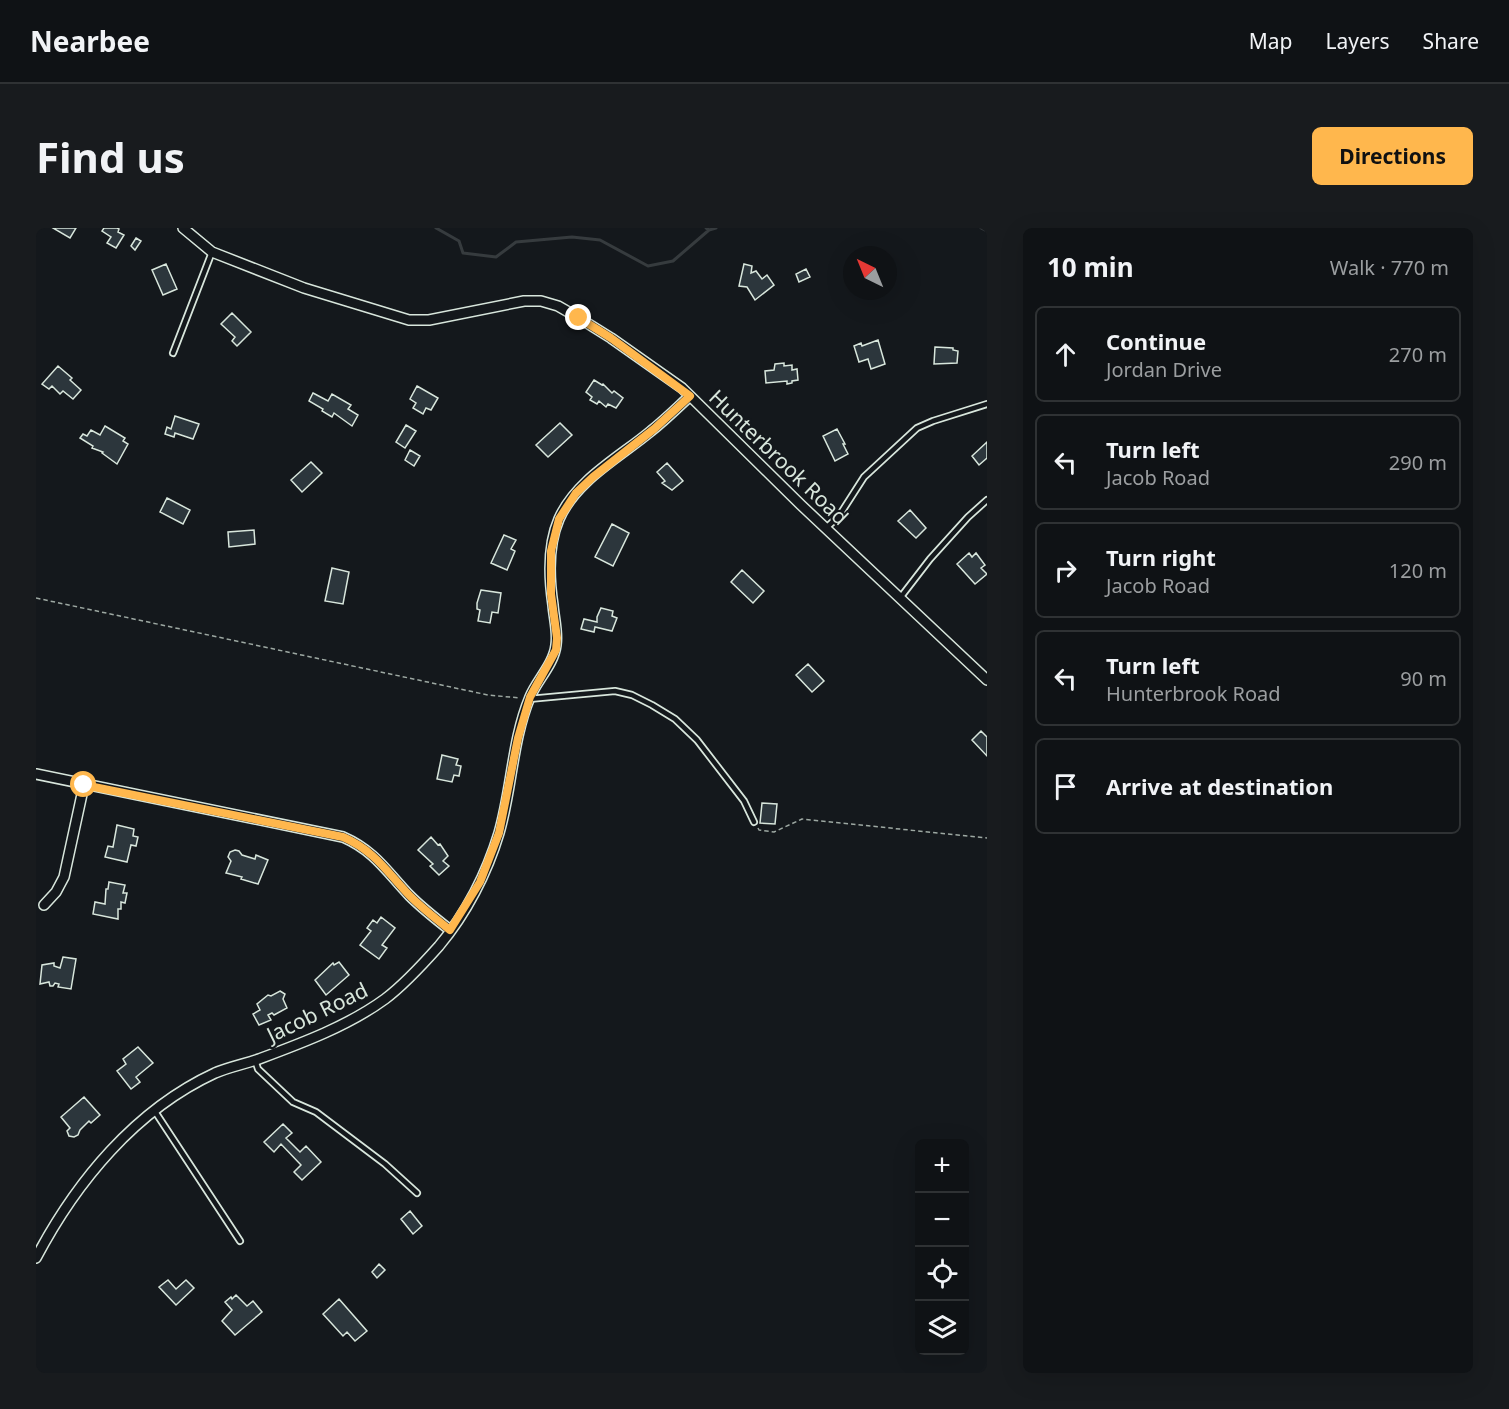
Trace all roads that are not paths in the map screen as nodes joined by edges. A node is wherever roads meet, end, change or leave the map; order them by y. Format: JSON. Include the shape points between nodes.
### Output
{"nodes":[{"id":1,"x":183,"y":228,"type":"edge"},
{"id":2,"x":212,"y":252,"type":"junction"},
{"id":3,"x":172,"y":353,"type":"dead end"},
{"id":4,"x":690,"y":396,"type":"junction"},
{"id":5,"x":987,"y":404,"type":"edge"},
{"id":6,"x":987,"y":500,"type":"edge"},
{"id":7,"x":826,"y":528,"type":"junction"},
{"id":8,"x":900,"y":598,"type":"junction"},
{"id":9,"x":987,"y":680,"type":"edge"},
{"id":10,"x":530,"y":699,"type":"junction"},
{"id":11,"x":36,"y":774,"type":"edge"},
{"id":12,"x":84,"y":785,"type":"junction"},
{"id":13,"x":754,"y":822,"type":"road end"},
{"id":14,"x":44,"y":905,"type":"dead end"},
{"id":15,"x":450,"y":930,"type":"junction"},
{"id":16,"x":255,"y":1060,"type":"junction"},
{"id":17,"x":154,"y":1110,"type":"junction"},
{"id":18,"x":417,"y":1193,"type":"dead end"},
{"id":19,"x":240,"y":1241,"type":"dead end"},
{"id":20,"x":36,"y":1258,"type":"edge"}],
"edges":[{"from":1,"to":2,"type":"street","name":"Hunterbrook Road"},
{"from":2,"to":3,"type":"lane"},
{"from":2,"to":4,"type":"street","name":"Hunterbrook Road","via":[[304,288],[409,320],[429,320],[524,301],[558,306],[611,338]]},
{"from":4,"to":7,"type":"street","name":"Hunterbrook Road"},
{"from":4,"to":10,"type":"street","name":"Jacob Road","via":[[584,485],[559,519],[551,551],[556,650]]},
{"from":5,"to":7,"type":"lane","via":[[917,428],[864,477],[839,516]]},
{"from":6,"to":8,"type":"lane"},
{"from":7,"to":8,"type":"street","name":"Hunterbrook Road"},
{"from":8,"to":9,"type":"street","name":"Hunterbrook Road"},
{"from":10,"to":13,"type":"lane","via":[[615,691],[652,705],[675,719],[697,740],[744,801]]},
{"from":10,"to":15,"type":"street","name":"Jacob Road","via":[[499,833],[480,882]]},
{"from":11,"to":12,"type":"street"},
{"from":12,"to":14,"type":"street","via":[[64,877]]},
{"from":12,"to":15,"type":"street","via":[[343,837],[368,850],[411,897]]},
{"from":15,"to":16,"type":"street","name":"Jacob Road","via":[[386,999],[345,1023]]},
{"from":16,"to":17,"type":"street","name":"Jacob Road","via":[[216,1073]]},
{"from":16,"to":18,"type":"lane","via":[[258,1070],[293,1102],[316,1112]]},
{"from":17,"to":19,"type":"lane"},
{"from":17,"to":20,"type":"street","name":"Jacob Road","via":[[125,1135],[76,1192]]}]}
